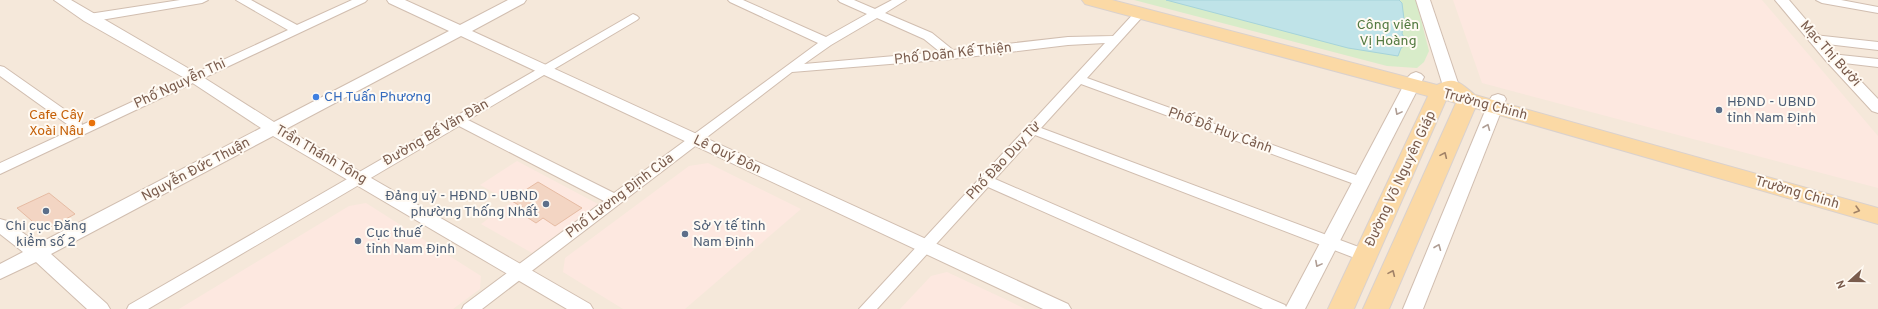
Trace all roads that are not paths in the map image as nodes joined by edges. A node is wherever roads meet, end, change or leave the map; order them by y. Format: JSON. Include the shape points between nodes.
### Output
{"nodes":[{"id":1,"x":61,"y":0,"type":"edge"},
{"id":2,"x":202,"y":0,"type":"edge"},
{"id":3,"x":242,"y":0,"type":"edge"},
{"id":4,"x":361,"y":0,"type":"edge"},
{"id":5,"x":394,"y":0,"type":"edge"},
{"id":6,"x":519,"y":0,"type":"edge"},
{"id":7,"x":734,"y":0,"type":"edge"},
{"id":8,"x":844,"y":0,"type":"edge"},
{"id":9,"x":900,"y":0,"type":"edge"},
{"id":10,"x":1091,"y":0,"type":"edge"},
{"id":11,"x":1114,"y":0,"type":"edge"},
{"id":12,"x":1423,"y":0,"type":"edge"},
{"id":13,"x":1782,"y":0,"type":"edge"},
{"id":14,"x":1822,"y":0,"type":"edge"},
{"id":15,"x":1878,"y":10,"type":"edge"},
{"id":16,"x":1140,"y":13,"type":"junction"},
{"id":17,"x":878,"y":14,"type":"junction"},
{"id":18,"x":89,"y":18,"type":"junction"},
{"id":19,"x":633,"y":18,"type":"dead end"},
{"id":20,"x":297,"y":30,"type":"junction"},
{"id":21,"x":462,"y":31,"type":"junction"},
{"id":22,"x":1116,"y":39,"type":"junction"},
{"id":23,"x":1814,"y":39,"type":"junction"},
{"id":24,"x":827,"y":42,"type":"junction"},
{"id":25,"x":1878,"y":46,"type":"edge"},
{"id":26,"x":951,"y":55,"type":"junction"},
{"id":27,"x":1831,"y":58,"type":"junction"},
{"id":28,"x":1878,"y":63,"type":"edge"},
{"id":29,"x":789,"y":68,"type":"junction"},
{"id":30,"x":0,"y":70,"type":"edge"},
{"id":31,"x":544,"y":70,"type":"junction"},
{"id":32,"x":193,"y":77,"type":"junction"},
{"id":33,"x":1079,"y":79,"type":"junction"},
{"id":34,"x":1414,"y":81,"type":"junction"},
{"id":35,"x":1445,"y":89,"type":"junction"},
{"id":36,"x":1468,"y":100,"type":"junction"},
{"id":37,"x":1497,"y":103,"type":"junction"},
{"id":38,"x":1878,"y":108,"type":"edge"},
{"id":39,"x":458,"y":120,"type":"junction"},
{"id":40,"x":76,"y":124,"type":"dead end"},
{"id":41,"x":274,"y":128,"type":"junction"},
{"id":42,"x":1033,"y":130,"type":"junction"},
{"id":43,"x":694,"y":140,"type":"junction"},
{"id":44,"x":0,"y":169,"type":"edge"},
{"id":45,"x":360,"y":178,"type":"junction"},
{"id":46,"x":986,"y":181,"type":"junction"},
{"id":47,"x":1362,"y":182,"type":"junction"},
{"id":48,"x":615,"y":200,"type":"junction"},
{"id":49,"x":1878,"y":200,"type":"edge"},
{"id":50,"x":1878,"y":216,"type":"edge"},
{"id":51,"x":0,"y":225,"type":"edge"},
{"id":52,"x":1330,"y":242,"type":"junction"},
{"id":53,"x":925,"y":247,"type":"junction"},
{"id":54,"x":38,"y":253,"type":"junction"},
{"id":55,"x":1366,"y":256,"type":"junction"},
{"id":56,"x":520,"y":271,"type":"junction"},
{"id":57,"x":0,"y":272,"type":"edge"},
{"id":58,"x":100,"y":309,"type":"edge"},
{"id":59,"x":135,"y":309,"type":"edge"},
{"id":60,"x":470,"y":309,"type":"edge"},
{"id":61,"x":583,"y":309,"type":"edge"},
{"id":62,"x":867,"y":309,"type":"edge"},
{"id":63,"x":1061,"y":309,"type":"edge"},
{"id":64,"x":1279,"y":309,"type":"edge"},
{"id":65,"x":1295,"y":309,"type":"edge"},
{"id":66,"x":1341,"y":309,"type":"edge"},
{"id":67,"x":1376,"y":309,"type":"edge"},
{"id":68,"x":1413,"y":309,"type":"edge"}],
"edges":[{"from":1,"to":18,"type":"street","name":"Trần Thánh Tông"},
{"from":2,"to":18,"type":"street"},
{"from":3,"to":20,"type":"street"},
{"from":4,"to":20,"type":"street","name":"Phố Nguyễn Thi"},
{"from":5,"to":21,"type":"street","name":"Lê Quý Đôn"},
{"from":6,"to":21,"type":"street","name":"Nguyễn Đức Thuận"},
{"from":7,"to":24,"type":"street"},
{"from":8,"to":17,"type":"street"},
{"from":9,"to":17,"type":"street","name":"Phố Lương Định Của"},
{"from":10,"to":16,"type":"main road","name":"Trường Chinh"},
{"from":11,"to":34,"type":"main road","name":"Trường Chinh"},
{"from":12,"to":35,"type":"street"},
{"from":13,"to":23,"type":"street","name":"Mạc Thị Bưởi"},
{"from":14,"to":15,"type":"street"},
{"from":16,"to":22,"type":"street","name":"Phố Đào Duy Từ"},
{"from":16,"to":34,"type":"main road","name":"Trường Chinh"},
{"from":17,"to":24,"type":"street","name":"Phố Lương Định Của"},
{"from":17,"to":26,"type":"street","via":[[928,36]]},
{"from":18,"to":32,"type":"street","name":"Trần Thánh Tông"},
{"from":19,"to":31,"type":"street","name":"Đường Bế Văn Đàn"},
{"from":20,"to":32,"type":"street","name":"Phố Nguyễn Thi"},
{"from":21,"to":31,"type":"street","name":"Lê Quý Đôn"},
{"from":21,"to":41,"type":"street","name":"Nguyễn Đức Thuận"},
{"from":22,"to":26,"type":"street","name":"Phố Doãn Kế Thiện"},
{"from":22,"to":33,"type":"street","name":"Phố Đào Duy Từ"},
{"from":23,"to":25,"type":"street"},
{"from":23,"to":27,"type":"street","name":"Mạc Thị Bưởi"},
{"from":24,"to":29,"type":"street","name":"Phố Lương Định Của"},
{"from":26,"to":29,"type":"street","name":"Phố Doãn Kế Thiện"},
{"from":27,"to":28,"type":"street"},
{"from":27,"to":38,"type":"street","name":"Mạc Thị Bưởi"},
{"from":29,"to":43,"type":"street","name":"Phố Lương Định Của"},
{"from":30,"to":40,"type":"street"},
{"from":31,"to":39,"type":"street","name":"Đường Bế Văn Đàn"},
{"from":31,"to":43,"type":"street","name":"Lê Quý Đôn"},
{"from":32,"to":41,"type":"street","name":"Trần Thánh Tông"},
{"from":32,"to":44,"type":"street","name":"Phố Nguyễn Thi"},
{"from":33,"to":42,"type":"street","name":"Phố Đào Duy Từ"},
{"from":33,"to":47,"type":"street","name":"Phố Đỗ Huy Cảnh"},
{"from":34,"to":35,"type":"main road","name":"Trường Chinh"},
{"from":34,"to":47,"type":"street","one_way":true},
{"from":35,"to":36,"type":"main road"},
{"from":35,"to":37,"type":"main road","name":"Trường Chinh"},
{"from":35,"to":55,"type":"main road","name":"Đường Võ Nguyên Giáp"},
{"from":36,"to":37,"type":"main road","name":"Trường Chinh"},
{"from":67,"to":36,"type":"main road","name":"Đường Võ Nguyên Giáp","one_way":true},
{"from":37,"to":49,"type":"main road","name":"Trường Chinh"},
{"from":37,"to":50,"type":"main road","name":"Trường Chinh","one_way":true},
{"from":68,"to":37,"type":"street","one_way":true},
{"from":39,"to":45,"type":"street","name":"Đường Bế Văn Đàn"},
{"from":39,"to":48,"type":"street"},
{"from":41,"to":45,"type":"street","name":"Trần Thánh Tông"},
{"from":41,"to":54,"type":"street","name":"Nguyễn Đức Thuận"},
{"from":42,"to":46,"type":"street","name":"Phố Đào Duy Từ"},
{"from":42,"to":52,"type":"street"},
{"from":43,"to":48,"type":"street","name":"Phố Lương Định Của"},
{"from":43,"to":53,"type":"street","name":"Lê Quý Đôn"},
{"from":45,"to":56,"type":"street","name":"Trần Thánh Tông"},
{"from":45,"to":59,"type":"street","name":"Đường Bế Văn Đàn"},
{"from":46,"to":53,"type":"street","name":"Phố Đào Duy Từ"},
{"from":46,"to":64,"type":"street"},
{"from":47,"to":52,"type":"street"},
{"from":48,"to":56,"type":"street","name":"Phố Lương Định Của"},
{"from":51,"to":54,"type":"street"},
{"from":52,"to":55,"type":"street"},
{"from":52,"to":65,"type":"street","one_way":true},
{"from":53,"to":62,"type":"street","name":"Phố Đào Duy Từ"},
{"from":53,"to":63,"type":"street","name":"Lê Quý Đôn"},
{"from":54,"to":57,"type":"street","name":"Nguyễn Đức Thuận"},
{"from":54,"to":58,"type":"street"},
{"from":55,"to":66,"type":"main road","name":"Đường Võ Nguyên Giáp"},
{"from":56,"to":60,"type":"street","name":"Phố Lương Định Của"},
{"from":56,"to":61,"type":"street","name":"Trần Thánh Tông"}]}
